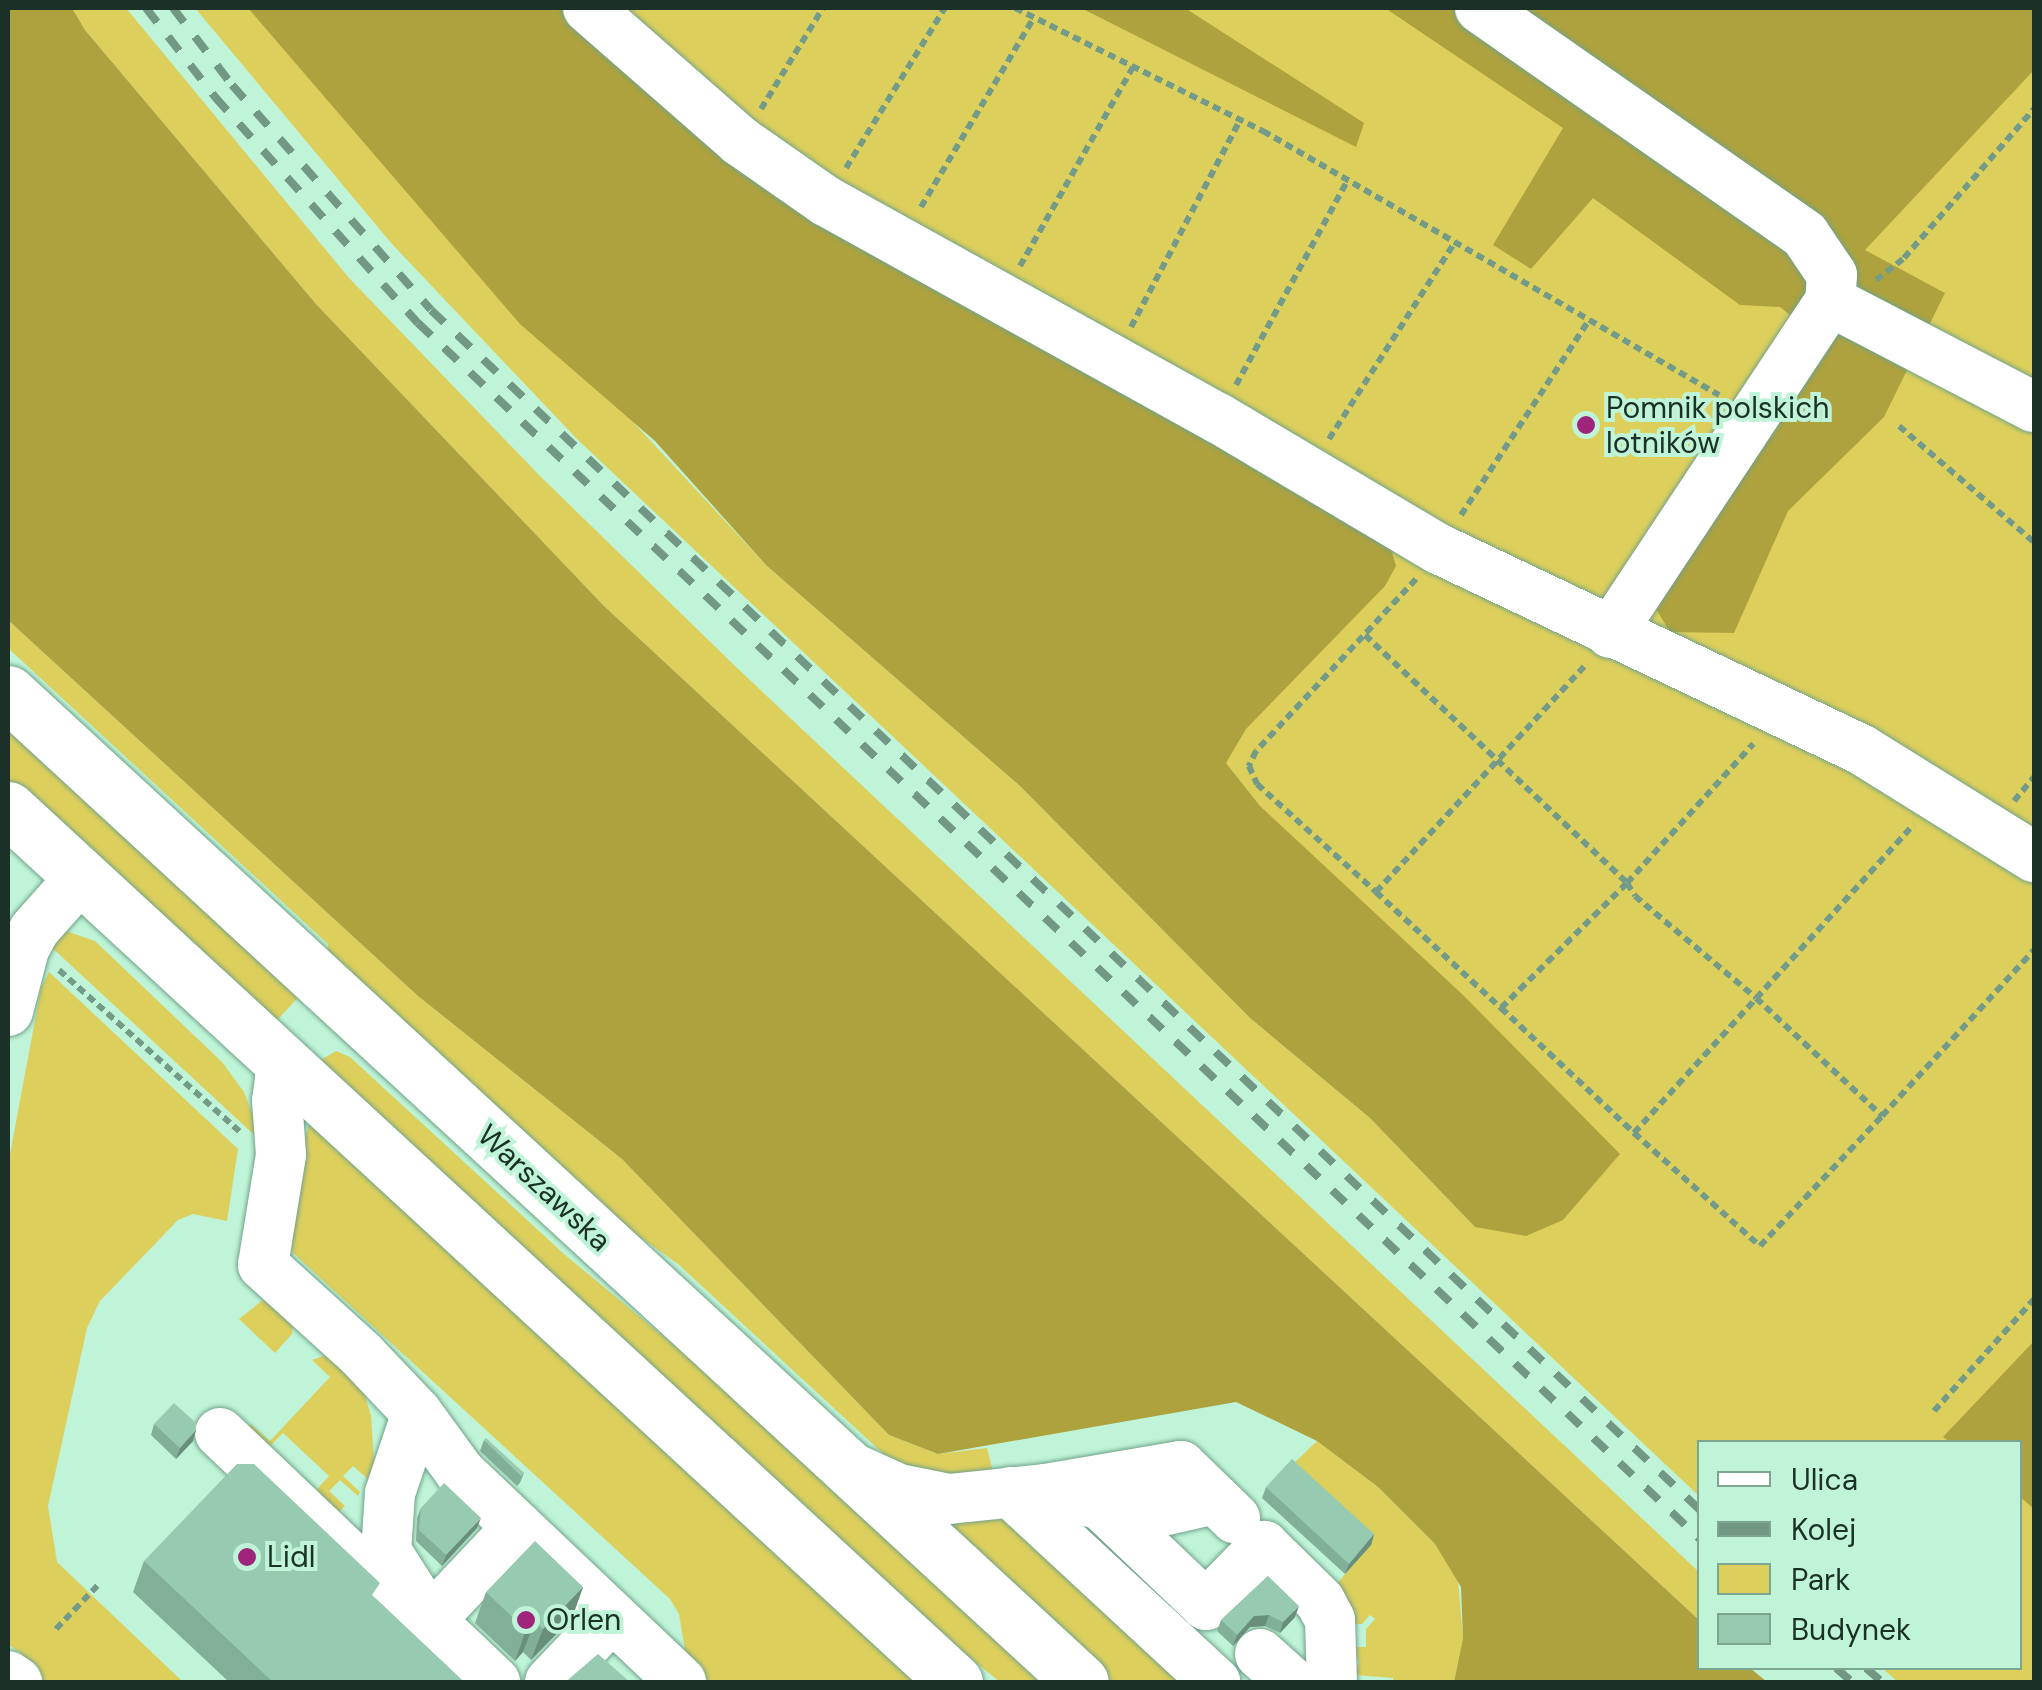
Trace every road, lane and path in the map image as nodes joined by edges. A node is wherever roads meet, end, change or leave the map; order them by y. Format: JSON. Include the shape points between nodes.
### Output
{"nodes":[{"id":1,"x":588,"y":8,"type":"edge"},
{"id":2,"x":824,"y":8,"type":"edge"},
{"id":3,"x":945,"y":8,"type":"edge"},
{"id":4,"x":1015,"y":8,"type":"edge"},
{"id":5,"x":1480,"y":8,"type":"edge"},
{"id":6,"x":1033,"y":18,"type":"junction"},
{"id":7,"x":1133,"y":68,"type":"junction"},
{"id":8,"x":2034,"y":109,"type":"edge"},
{"id":9,"x":1240,"y":120,"type":"junction"},
{"id":10,"x":740,"y":141,"type":"junction"},
{"id":11,"x":1348,"y":180,"type":"junction"},
{"id":12,"x":826,"y":201,"type":"junction"},
{"id":13,"x":900,"y":242,"type":"junction"},
{"id":14,"x":1455,"y":242,"type":"junction"},
{"id":15,"x":1000,"y":300,"type":"junction"},
{"id":16,"x":1830,"y":301,"type":"junction"},
{"id":17,"x":1589,"y":320,"type":"junction"},
{"id":18,"x":1112,"y":362,"type":"junction"},
{"id":19,"x":2034,"y":407,"type":"edge"},
{"id":20,"x":1754,"y":416,"type":"junction"},
{"id":21,"x":1218,"y":418,"type":"junction"},
{"id":22,"x":1899,"y":426,"type":"dead end"},
{"id":23,"x":1309,"y":471,"type":"junction"},
{"id":24,"x":2034,"y":542,"type":"edge"},
{"id":25,"x":1439,"y":550,"type":"junction"},
{"id":26,"x":1610,"y":633,"type":"junction"},
{"id":27,"x":1365,"y":634,"type":"junction"},
{"id":28,"x":8,"y":693,"type":"edge"},
{"id":29,"x":1783,"y":712,"type":"junction"},
{"id":30,"x":1498,"y":760,"type":"junction"},
{"id":31,"x":1940,"y":796,"type":"junction"},
{"id":32,"x":8,"y":808,"type":"edge"},
{"id":33,"x":2034,"y":857,"type":"edge"},
{"id":34,"x":82,"y":876,"type":"junction"},
{"id":35,"x":1628,"y":883,"type":"junction"},
{"id":36,"x":1376,"y":892,"type":"junction"},
{"id":37,"x":2034,"y":950,"type":"edge"},
{"id":38,"x":50,"y":962,"type":"dead end"},
{"id":39,"x":1756,"y":998,"type":"junction"},
{"id":40,"x":1501,"y":1008,"type":"junction"},
{"id":41,"x":8,"y":1011,"type":"edge"},
{"id":42,"x":372,"y":1030,"type":"junction"},
{"id":43,"x":282,"y":1062,"type":"junction"},
{"id":44,"x":1882,"y":1116,"type":"junction"},
{"id":45,"x":1634,"y":1133,"type":"junction"},
{"id":46,"x":250,"y":1142,"type":"dead end"},
{"id":47,"x":2034,"y":1300,"type":"edge"},
{"id":48,"x":1934,"y":1411,"type":"dead end"},
{"id":49,"x":417,"y":1413,"type":"junction"},
{"id":50,"x":220,"y":1433,"type":"dead end"},
{"id":51,"x":840,"y":1460,"type":"junction"},
{"id":52,"x":1028,"y":1491,"type":"junction"},
{"id":53,"x":1241,"y":1524,"type":"junction"},
{"id":54,"x":518,"y":1528,"type":"junction"},
{"id":55,"x":1134,"y":1536,"type":"junction"},
{"id":56,"x":100,"y":1583,"type":"dead end"},
{"id":57,"x":612,"y":1617,"type":"junction"},
{"id":58,"x":430,"y":1620,"type":"junction"},
{"id":59,"x":56,"y":1629,"type":"dead end"},
{"id":60,"x":8,"y":1676,"type":"edge"},
{"id":61,"x":16,"y":1682,"type":"edge"},
{"id":62,"x":495,"y":1682,"type":"edge"},
{"id":63,"x":550,"y":1682,"type":"edge"},
{"id":64,"x":681,"y":1682,"type":"edge"},
{"id":65,"x":954,"y":1682,"type":"edge"},
{"id":66,"x":1081,"y":1682,"type":"edge"},
{"id":67,"x":1215,"y":1682,"type":"edge"},
{"id":68,"x":1332,"y":1682,"type":"edge"}],
"edges":[{"from":1,"to":10,"type":"street"},
{"from":2,"to":10,"type":"path"},
{"from":3,"to":12,"type":"path"},
{"from":4,"to":6,"type":"path"},
{"from":5,"to":16,"type":"street","via":[[1805,235],[1832,275]]},
{"from":6,"to":7,"type":"path"},
{"from":6,"to":13,"type":"path"},
{"from":7,"to":9,"type":"path"},
{"from":7,"to":15,"type":"path"},
{"from":8,"to":16,"type":"path","via":[[1904,258]]},
{"from":9,"to":11,"type":"path"},
{"from":9,"to":18,"type":"path"},
{"from":10,"to":12,"type":"street"},
{"from":11,"to":14,"type":"path"},
{"from":11,"to":21,"type":"path"},
{"from":12,"to":13,"type":"street"},
{"from":13,"to":15,"type":"street"},
{"from":14,"to":17,"type":"path"},
{"from":14,"to":23,"type":"path"},
{"from":15,"to":18,"type":"street"},
{"from":16,"to":19,"type":"street"},
{"from":16,"to":20,"type":"street"},
{"from":17,"to":20,"type":"path"},
{"from":17,"to":25,"type":"path"},
{"from":18,"to":21,"type":"street"},
{"from":20,"to":26,"type":"street"},
{"from":21,"to":23,"type":"street"},
{"from":22,"to":24,"type":"path"},
{"from":23,"to":25,"type":"street"},
{"from":25,"to":26,"type":"street"},
{"from":25,"to":27,"type":"path"},
{"from":26,"to":29,"type":"street"},
{"from":26,"to":30,"type":"path"},
{"from":27,"to":30,"type":"path"},
{"from":27,"to":36,"type":"path","via":[[1256,751],[1250,766],[1256,784]]},
{"from":28,"to":42,"type":"main road","name":"Warszawska"},
{"from":29,"to":31,"type":"street"},
{"from":29,"to":35,"type":"path"},
{"from":30,"to":35,"type":"path"},
{"from":30,"to":36,"type":"path"},
{"from":31,"to":33,"type":"street"},
{"from":31,"to":39,"type":"path"},
{"from":32,"to":34,"type":"main road"},
{"from":34,"to":41,"type":"street","via":[[34,930]]},
{"from":34,"to":43,"type":"main road"},
{"from":35,"to":39,"type":"path"},
{"from":35,"to":40,"type":"path"},
{"from":36,"to":40,"type":"path"},
{"from":37,"to":44,"type":"path"},
{"from":38,"to":46,"type":"path"},
{"from":39,"to":44,"type":"path"},
{"from":39,"to":45,"type":"path"},
{"from":40,"to":45,"type":"path"},
{"from":42,"to":43,"type":"main road","via":[[343,1021],[324,1025]]},
{"from":42,"to":51,"type":"main road","name":"Warszawska"},
{"from":43,"to":49,"type":"street","via":[[281,1155],[263,1265]]},
{"from":43,"to":65,"type":"main road"},
{"from":44,"to":45,"type":"path","via":[[1760,1246]]},
{"from":47,"to":48,"type":"path"},
{"from":49,"to":54,"type":"street","via":[[460,1472]]},
{"from":49,"to":58,"type":"street","via":[[390,1493],[386,1551]]},
{"from":50,"to":58,"type":"street","via":[[424,1627]]},
{"from":51,"to":52,"type":"street","via":[[932,1498]]},
{"from":51,"to":66,"type":"main road","name":"Warszawska"},
{"from":52,"to":53,"type":"street","via":[[1181,1466]]},
{"from":52,"to":55,"type":"street","via":[[1101,1505]]},
{"from":52,"to":67,"type":"street"},
{"from":53,"to":55,"type":"street"},
{"from":53,"to":55,"type":"street","via":[[1214,1611]]},
{"from":53,"to":68,"type":"street","via":[[1320,1601],[1330,1620]]},
{"from":54,"to":57,"type":"street"},
{"from":54,"to":58,"type":"street"},
{"from":56,"to":59,"type":"path"},
{"from":57,"to":63,"type":"street"},
{"from":57,"to":64,"type":"street"},
{"from":58,"to":62,"type":"street"},
{"from":60,"to":61,"type":"street"}]}
